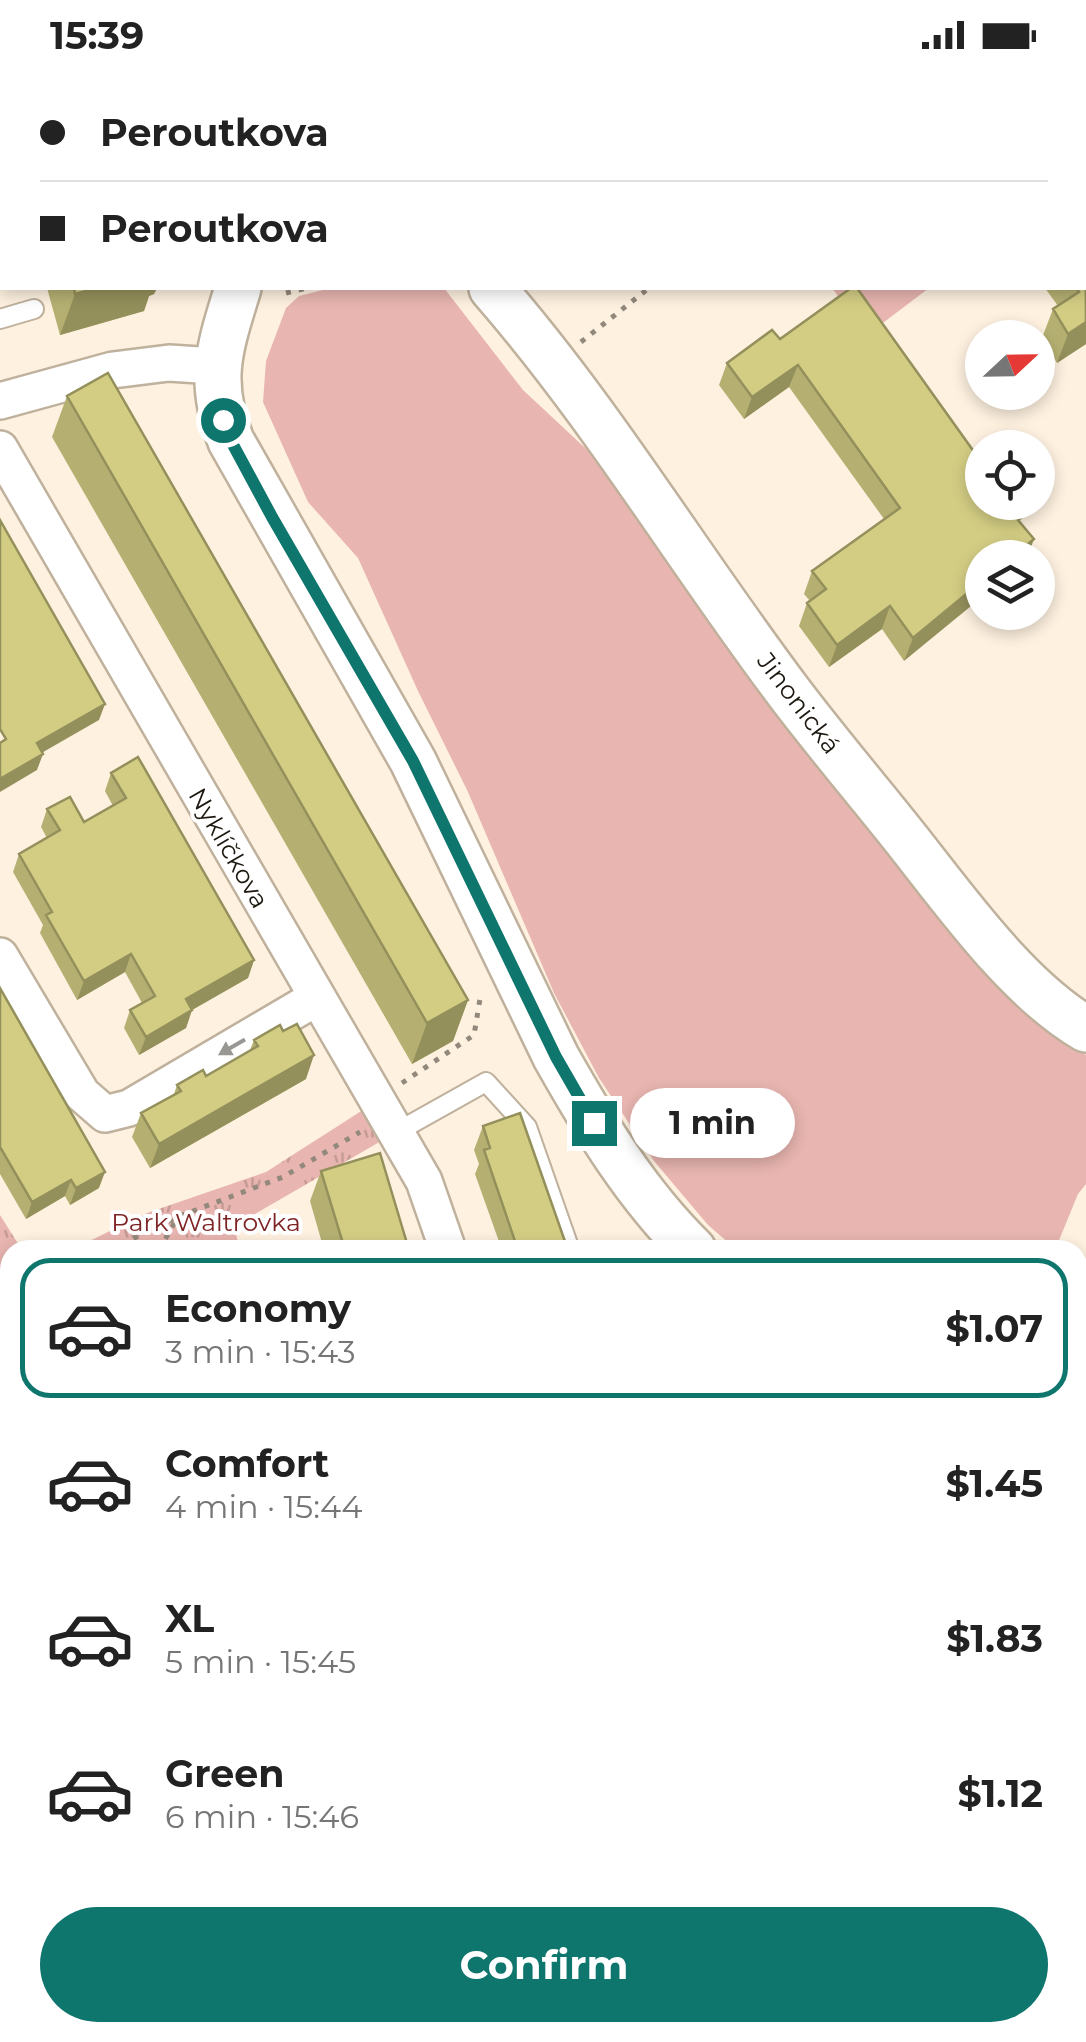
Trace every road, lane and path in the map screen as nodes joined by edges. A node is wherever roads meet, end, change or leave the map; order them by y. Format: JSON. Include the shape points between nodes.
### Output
{"nodes":[{"id":1,"x":237,"y":290,"type":"edge"},
{"id":2,"x":275,"y":290,"type":"edge"},
{"id":3,"x":494,"y":290,"type":"edge"},
{"id":4,"x":519,"y":290,"type":"edge"},
{"id":5,"x":646,"y":290,"type":"edge"},
{"id":6,"x":34,"y":309,"type":"dead end"},
{"id":7,"x":0,"y":319,"type":"edge"},
{"id":8,"x":550,"y":356,"type":"junction"},
{"id":9,"x":217,"y":362,"type":"junction"},
{"id":10,"x":0,"y":401,"type":"edge"},
{"id":11,"x":0,"y":450,"type":"edge"},
{"id":12,"x":0,"y":956,"type":"edge"},
{"id":13,"x":482,"y":985,"type":"dead end"},
{"id":14,"x":316,"y":998,"type":"junction"},
{"id":15,"x":1086,"y":1029,"type":"edge"},
{"id":16,"x":390,"y":1124,"type":"junction"},
{"id":17,"x":177,"y":1217,"type":"junction"},
{"id":18,"x":130,"y":1240,"type":"edge"},
{"id":19,"x":164,"y":1240,"type":"edge"},
{"id":20,"x":445,"y":1240,"type":"edge"},
{"id":21,"x":567,"y":1240,"type":"edge"},
{"id":22,"x":684,"y":1240,"type":"edge"}],
"edges":[{"from":1,"to":9,"type":"street"},
{"from":2,"to":9,"type":"street"},
{"from":3,"to":8,"type":"street","name":"Jinonická"},
{"from":4,"to":8,"type":"street","name":"Jinonická"},
{"from":5,"to":8,"type":"path"},
{"from":6,"to":7,"type":"lane"},
{"from":8,"to":15,"type":"street","name":"Jinonická","via":[[786,690],[1034,990]]},
{"from":9,"to":10,"type":"street","via":[[114,370]]},
{"from":9,"to":22,"type":"street","via":[[218,401],[231,441],[413,761],[556,1057],[606,1142]]},
{"from":11,"to":14,"type":"street","name":"Nyklíčkova"},
{"from":14,"to":12,"type":"street","one_way":true,"via":[[129,1108],[105,1114],[82,1094]]},
{"from":13,"to":16,"type":"path","via":[[474,1035],[386,1093]]},
{"from":14,"to":16,"type":"street","name":"Nyklíčkova"},
{"from":16,"to":17,"type":"path","via":[[282,1177]]},
{"from":16,"to":20,"type":"street","name":"Nyklíčkova","via":[[424,1181]]},
{"from":16,"to":21,"type":"lane","via":[[486,1082],[527,1127]]},
{"from":17,"to":18,"type":"path"},
{"from":17,"to":19,"type":"path"}]}
